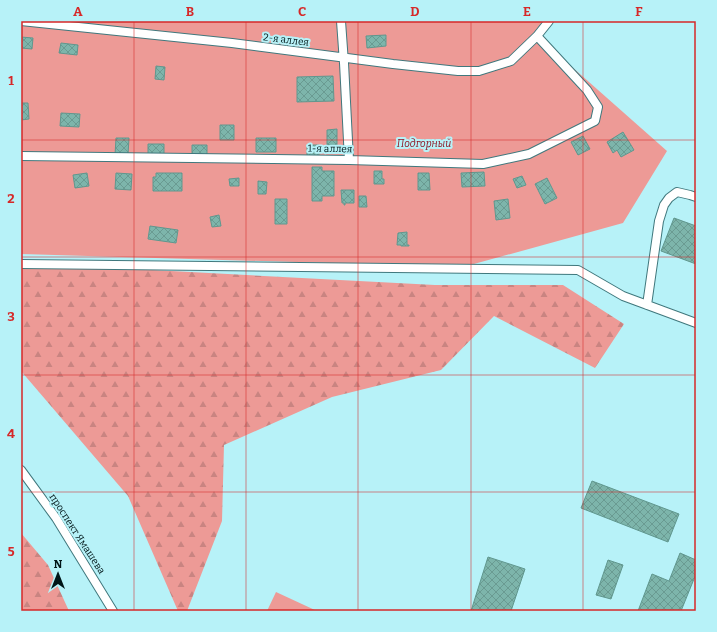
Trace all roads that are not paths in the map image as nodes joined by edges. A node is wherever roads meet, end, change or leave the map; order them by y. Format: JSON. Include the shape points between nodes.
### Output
{"nodes":[{"id":1,"x":21,"y":21,"type":"edge"},
{"id":2,"x":340,"y":21,"type":"edge"},
{"id":3,"x":550,"y":21,"type":"edge"},
{"id":4,"x":537,"y":36,"type":"junction"},
{"id":5,"x":343,"y":57,"type":"junction"},
{"id":6,"x":21,"y":156,"type":"edge"},
{"id":7,"x":349,"y":160,"type":"junction"},
{"id":8,"x":696,"y":195,"type":"edge"},
{"id":9,"x":21,"y":264,"type":"edge"},
{"id":10,"x":647,"y":305,"type":"junction"},
{"id":11,"x":696,"y":323,"type":"edge"},
{"id":12,"x":21,"y":470,"type":"edge"},
{"id":13,"x":113,"y":611,"type":"edge"}],
"edges":[{"from":1,"to":5,"type":"lane","name":"2-я аллея"},
{"from":2,"to":5,"type":"lane"},
{"from":3,"to":4,"type":"lane","name":"2-я аллея"},
{"from":4,"to":5,"type":"lane","name":"2-я аллея","via":[[511,61],[479,71],[458,71]]},
{"from":4,"to":7,"type":"lane","name":"1-я аллея","via":[[587,90],[598,106],[595,121],[529,154],[483,164]]},
{"from":5,"to":7,"type":"lane"},
{"from":6,"to":7,"type":"lane","name":"1-я аллея"},
{"from":8,"to":10,"type":"lane","via":[[677,192],[664,205],[659,221]]},
{"from":9,"to":10,"type":"lane","via":[[578,270],[623,296]]},
{"from":10,"to":11,"type":"lane"},
{"from":12,"to":13,"type":"lane","name":"проспект Ямашева","via":[[56,518]]}]}
